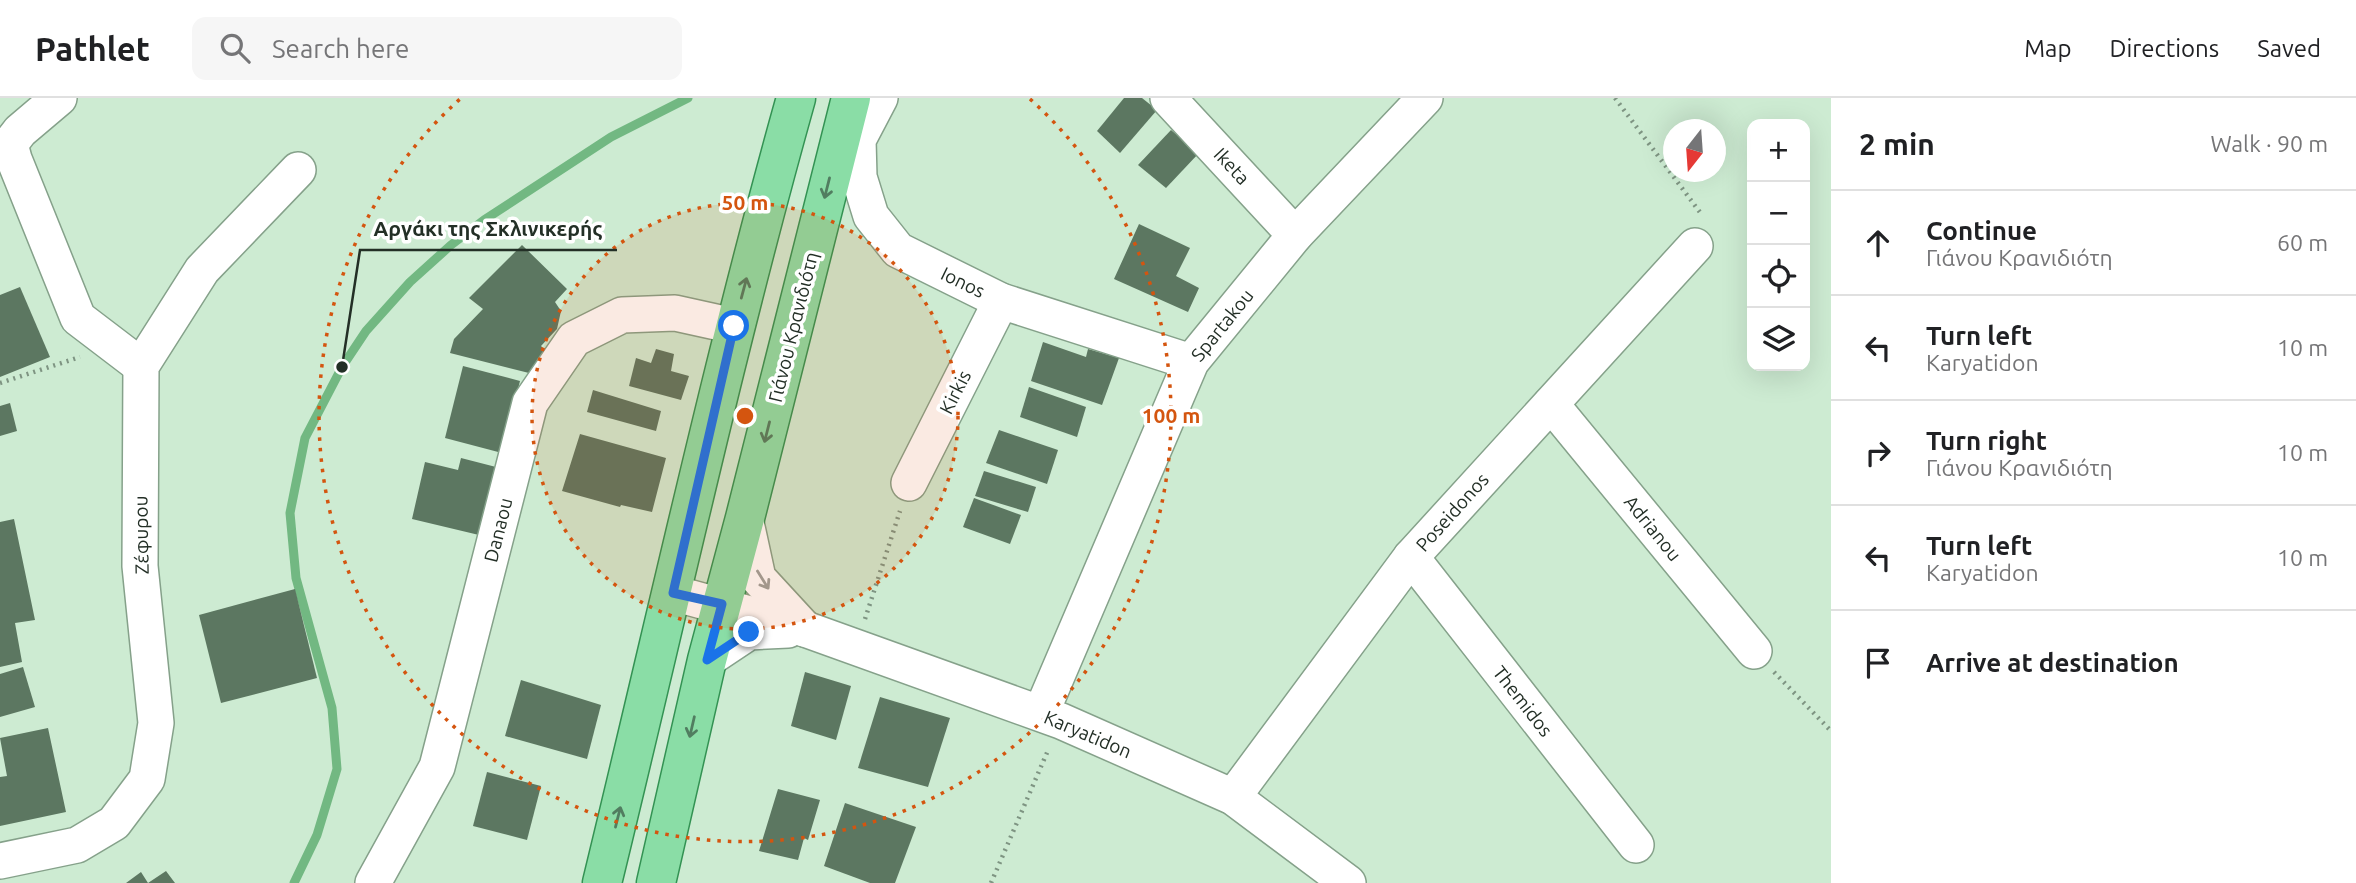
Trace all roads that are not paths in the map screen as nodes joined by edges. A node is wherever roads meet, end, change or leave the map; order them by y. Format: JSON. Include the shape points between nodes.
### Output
{"nodes":[{"id":1,"x":60,"y":98,"type":"edge"},
{"id":2,"x":796,"y":98,"type":"edge"},
{"id":3,"x":850,"y":98,"type":"edge"},
{"id":4,"x":880,"y":98,"type":"edge"},
{"id":5,"x":1168,"y":98,"type":"edge"},
{"id":6,"x":1425,"y":98,"type":"edge"},
{"id":7,"x":298,"y":170,"type":"dead end"},
{"id":8,"x":1296,"y":235,"type":"junction"},
{"id":9,"x":1695,"y":246,"type":"road end"},
{"id":10,"x":1001,"y":301,"type":"junction"},
{"id":11,"x":734,"y":326,"type":"junction"},
{"id":12,"x":127,"y":356,"type":"junction"},
{"id":13,"x":1191,"y":362,"type":"junction"},
{"id":14,"x":1551,"y":404,"type":"junction"},
{"id":15,"x":909,"y":484,"type":"road end"},
{"id":16,"x":746,"y":518,"type":"junction"},
{"id":17,"x":1411,"y":557,"type":"junction"},
{"id":18,"x":673,"y":593,"type":"junction"},
{"id":19,"x":722,"y":604,"type":"junction"},
{"id":20,"x":805,"y":629,"type":"junction"},
{"id":21,"x":1754,"y":651,"type":"road end"},
{"id":22,"x":707,"y":660,"type":"junction"},
{"id":23,"x":1051,"y":717,"type":"junction"},
{"id":24,"x":1233,"y":797,"type":"junction"},
{"id":25,"x":1636,"y":845,"type":"dead end"},
{"id":26,"x":0,"y":861,"type":"edge"},
{"id":27,"x":373,"y":883,"type":"edge"},
{"id":28,"x":602,"y":883,"type":"edge"},
{"id":29,"x":656,"y":883,"type":"edge"},
{"id":30,"x":1348,"y":883,"type":"edge"}],
"edges":[{"from":1,"to":12,"type":"street","via":[[10,144],[78,318]]},
{"from":11,"to":2,"type":"main road","one_way":true},
{"from":3,"to":16,"type":"main road","name":"Γιάνου Κρανιδιότη","one_way":true},
{"from":4,"to":10,"type":"street","name":"Ionos","via":[[858,140],[859,177],[871,216],[898,250]]},
{"from":5,"to":8,"type":"street","name":"Iketa"},
{"from":6,"to":8,"type":"street","name":"Spartakou"},
{"from":7,"to":12,"type":"street"},
{"from":8,"to":13,"type":"street","name":"Spartakou"},
{"from":9,"to":14,"type":"street","name":"Poseidonos"},
{"from":10,"to":13,"type":"street","name":"Ionos"},
{"from":10,"to":15,"type":"street","name":"Kirkis"},
{"from":11,"to":18,"type":"main road"},
{"from":11,"to":27,"type":"street","name":"Danaou","via":[[675,313],[622,314],[574,339],[530,403],[437,767]]},
{"from":12,"to":26,"type":"street","name":"Ζέφυρου","via":[[140,566],[156,723],[146,779],[114,823],[77,845]]},
{"from":13,"to":23,"type":"street","name":"Spartakou"},
{"from":14,"to":17,"type":"street","name":"Poseidonos"},
{"from":14,"to":21,"type":"street","name":"Adrianou"},
{"from":16,"to":19,"type":"main road","name":"Γιάνου Κρανιδιότη"},
{"from":16,"to":20,"type":"street","name":"Karyatidon","one_way":true,"via":[[758,578]]},
{"from":17,"to":24,"type":"street","name":"Poseidonos"},
{"from":17,"to":25,"type":"street","name":"Themidos"},
{"from":18,"to":19,"type":"street","name":"Karyatidon"},
{"from":28,"to":18,"type":"main road","one_way":true},
{"from":19,"to":20,"type":"street","name":"Karyatidon"},
{"from":19,"to":22,"type":"main road","name":"Γιάνου Κρανιδιότη"},
{"from":20,"to":22,"type":"street","name":"Karyatidon","via":[[749,632]]},
{"from":20,"to":23,"type":"street","name":"Karyatidon"},
{"from":22,"to":29,"type":"main road","name":"Γιάνου Κρανιδιότη","one_way":true},
{"from":23,"to":24,"type":"street","name":"Karyatidon"},
{"from":24,"to":30,"type":"street","name":"Karyatidon"}]}
